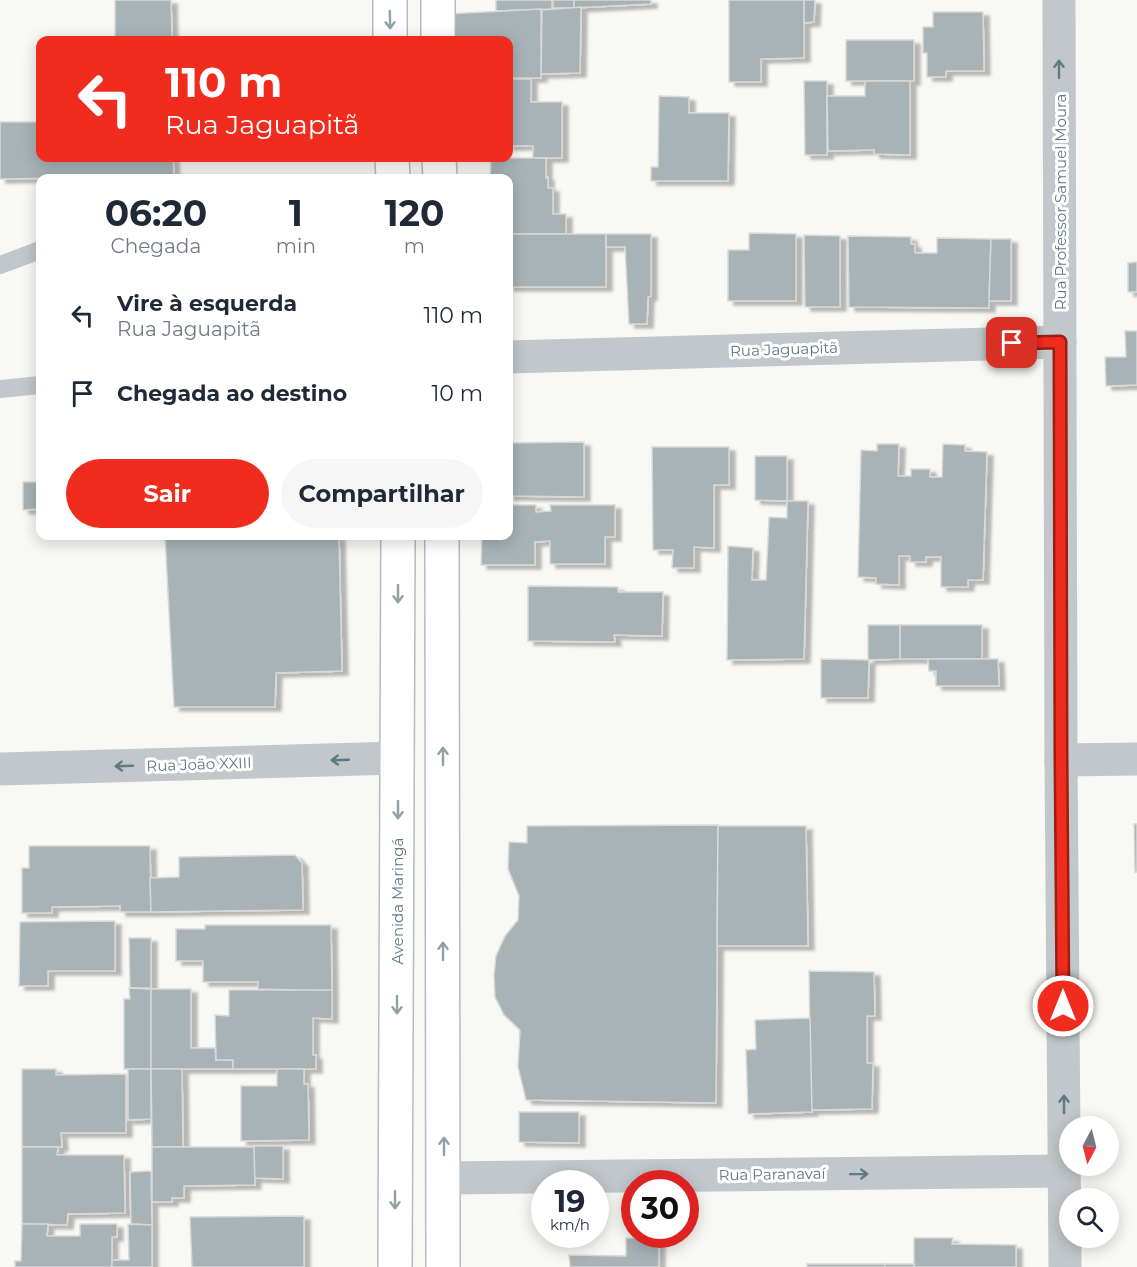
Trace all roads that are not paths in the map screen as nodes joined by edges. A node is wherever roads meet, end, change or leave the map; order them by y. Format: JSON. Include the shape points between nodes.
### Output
{"nodes":[{"id":1,"x":390,"y":0,"type":"edge"},
{"id":2,"x":438,"y":0,"type":"edge"},
{"id":3,"x":1059,"y":0,"type":"edge"},
{"id":4,"x":390,"y":36,"type":"edge"},
{"id":5,"x":438,"y":36,"type":"edge"},
{"id":6,"x":36,"y":252,"type":"edge"},
{"id":7,"x":0,"y":265,"type":"edge"},
{"id":8,"x":1060,"y":342,"type":"junction"},
{"id":9,"x":513,"y":357,"type":"edge"},
{"id":10,"x":36,"y":385,"type":"edge"},
{"id":11,"x":0,"y":389,"type":"edge"},
{"id":12,"x":398,"y":540,"type":"edge"},
{"id":13,"x":442,"y":540,"type":"edge"},
{"id":14,"x":398,"y":758,"type":"junction"},
{"id":15,"x":1061,"y":759,"type":"junction"},
{"id":16,"x":1137,"y":759,"type":"edge"},
{"id":17,"x":0,"y":769,"type":"edge"},
{"id":18,"x":1064,"y":1116,"type":"edge"},
{"id":19,"x":1059,"y":1172,"type":"edge"},
{"id":20,"x":1064,"y":1176,"type":"edge"},
{"id":21,"x":444,"y":1178,"type":"junction"},
{"id":22,"x":395,"y":1267,"type":"edge"},
{"id":23,"x":442,"y":1267,"type":"edge"},
{"id":24,"x":1065,"y":1267,"type":"edge"}],
"edges":[{"from":1,"to":4,"type":"main road","one_way":true},
{"from":2,"to":5,"type":"main road"},
{"from":8,"to":3,"type":"street","name":"Rua Professor Samuel Moura","one_way":true},
{"from":6,"to":7,"type":"lane"},
{"from":8,"to":9,"type":"street","name":"Rua Jaguapitã"},
{"from":8,"to":15,"type":"street","name":"Rua Professor Samuel Moura"},
{"from":10,"to":11,"type":"lane"},
{"from":12,"to":14,"type":"main road","name":"Avenida Maringá","one_way":true},
{"from":21,"to":13,"type":"main road","one_way":true},
{"from":14,"to":17,"type":"street","name":"Rua João XXIII","one_way":true},
{"from":14,"to":22,"type":"main road","name":"Avenida Maringá","one_way":true},
{"from":15,"to":16,"type":"street"},
{"from":18,"to":15,"type":"street","name":"Rua Professor Samuel Moura","one_way":true},
{"from":21,"to":19,"type":"street","name":"Rua Paranavaí","one_way":true},
{"from":20,"to":24,"type":"street","name":"Rua Professor Samuel Moura"},
{"from":21,"to":23,"type":"main road"}]}
